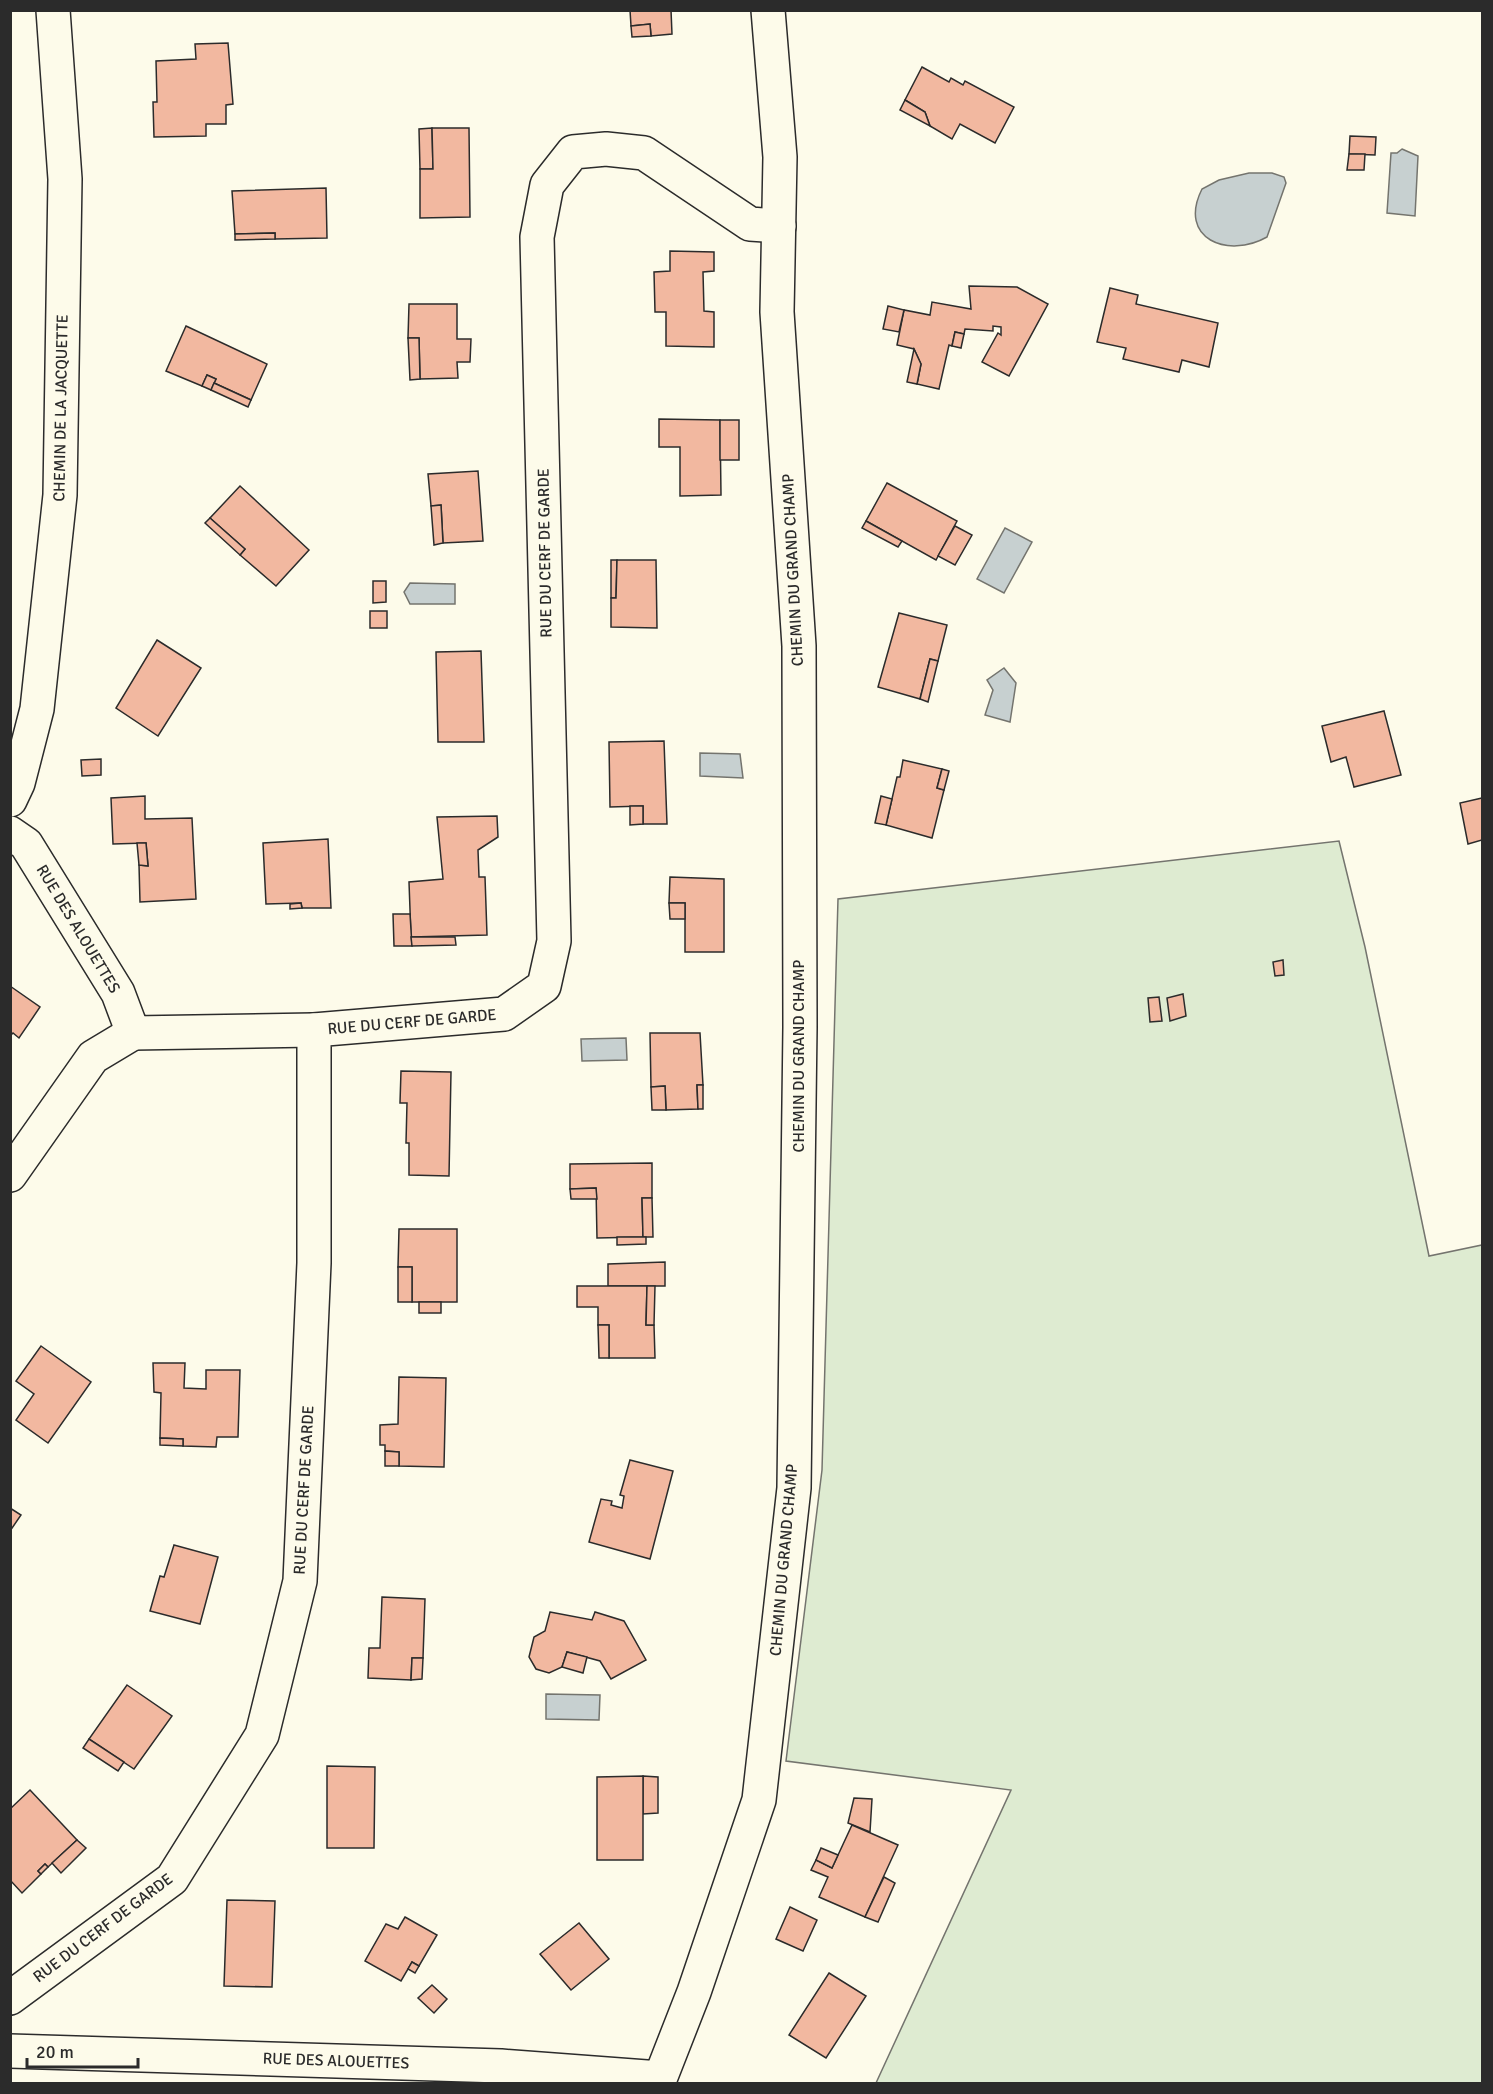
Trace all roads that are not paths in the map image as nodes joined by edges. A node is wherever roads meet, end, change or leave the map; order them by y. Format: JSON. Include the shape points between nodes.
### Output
{"nodes":[{"id":1,"x":53,"y":10,"type":"edge"},
{"id":2,"x":768,"y":10,"type":"edge"},
{"id":3,"x":779,"y":226,"type":"junction"},
{"id":4,"x":10,"y":800,"type":"edge"},
{"id":5,"x":10,"y":834,"type":"edge"},
{"id":6,"x":314,"y":1030,"type":"junction"},
{"id":7,"x":133,"y":1033,"type":"junction"},
{"id":8,"x":10,"y":1176,"type":"edge"},
{"id":9,"x":10,"y":1998,"type":"edge"},
{"id":10,"x":10,"y":2051,"type":"edge"},
{"id":11,"x":659,"y":2080,"type":"edge"}],
"edges":[{"from":1,"to":4,"type":"street","name":"CHEMIN DE LA JACQUETTE","via":[[64,179],[60,495],[37,709]]},
{"from":2,"to":3,"type":"street","name":"CHEMIN DU GRAND CHAMP","via":[[780,157]]},
{"from":3,"to":6,"type":"street","name":"RUE DU CERF DE GARDE","via":[[750,224],[644,153],[606,149],[573,152],[548,185],[537,237],[554,941],[544,986],[504,1014]]},
{"from":3,"to":11,"type":"street","name":"CHEMIN DU GRAND CHAMP","via":[[777,312],[799,646],[800,1027],[794,1488],[759,1800],[694,1992]]},
{"from":5,"to":7,"type":"street","name":"RUE DES ALOUETTES","via":[[26,843],[118,993]]},
{"from":6,"to":7,"type":"street"},
{"from":6,"to":9,"type":"street","name":"RUE DU CERF DE GARDE","via":[[314,1263],[300,1581],[262,1735],[172,1879]]},
{"from":7,"to":8,"type":"street","via":[[93,1057]]},
{"from":10,"to":11,"type":"street","name":"RUE DES ALOUETTES","via":[[501,2066]]}]}
